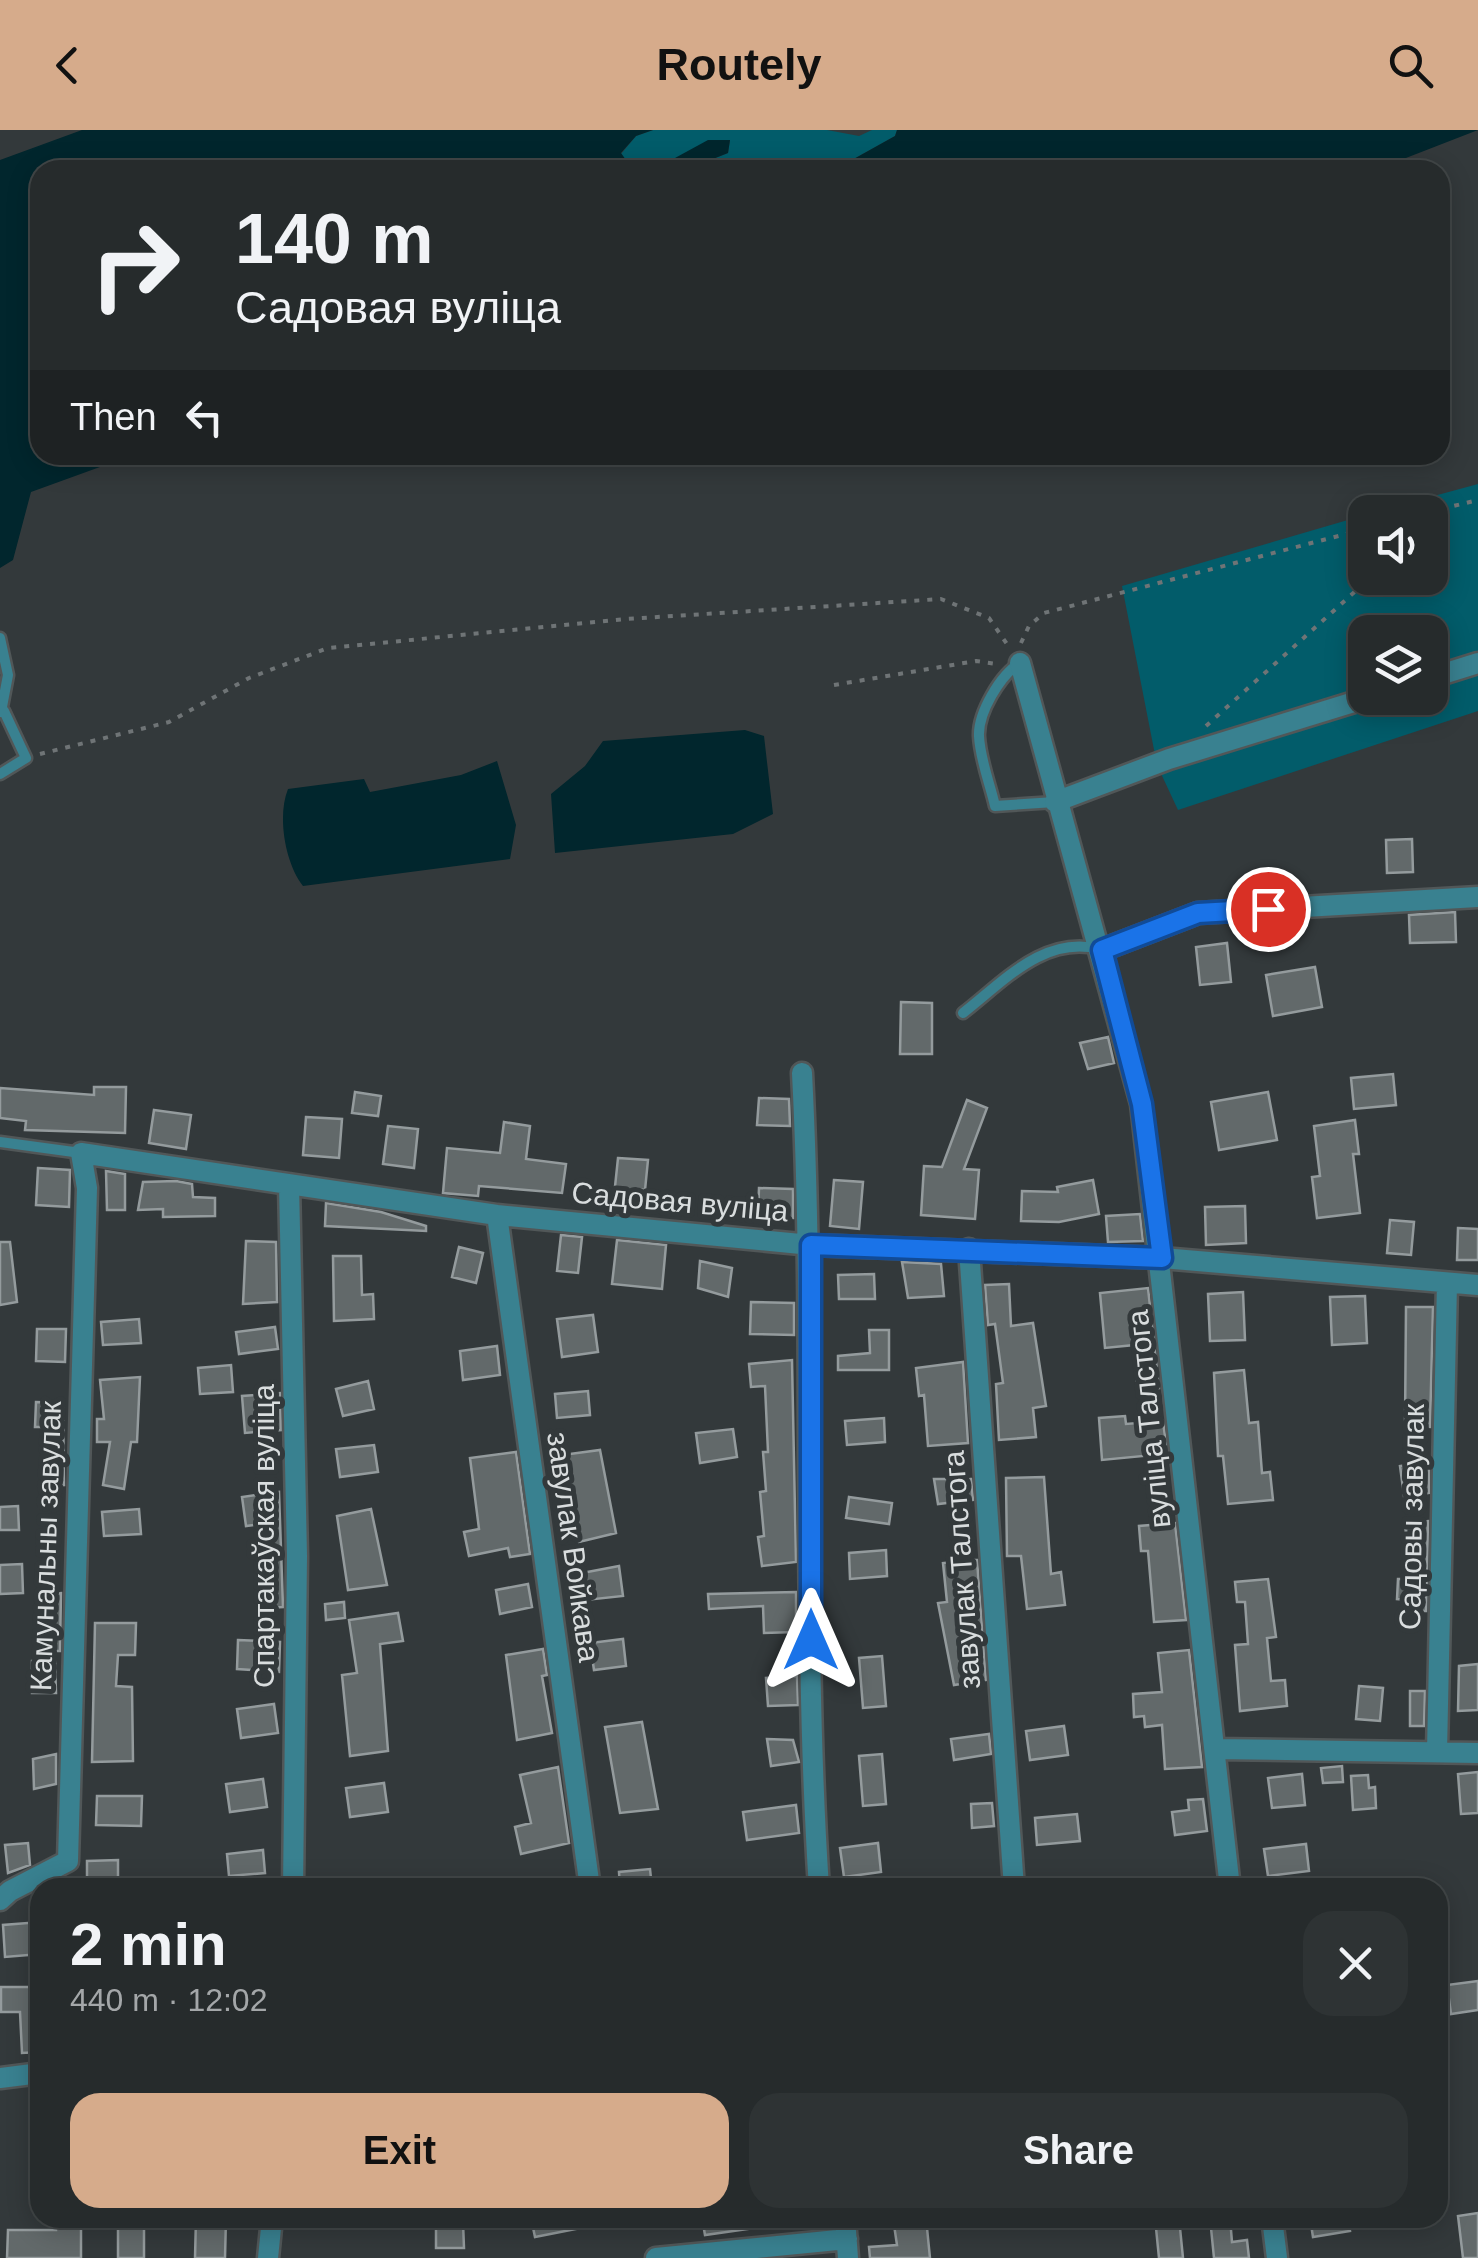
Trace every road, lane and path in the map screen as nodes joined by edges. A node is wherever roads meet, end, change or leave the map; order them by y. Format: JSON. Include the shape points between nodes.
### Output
{"nodes":[{"id":1,"x":1478,"y":500,"type":"edge"},
{"id":2,"x":1448,"y":508,"type":"edge"},
{"id":3,"x":1348,"y":533,"type":"edge"},
{"id":4,"x":1351,"y":595,"type":"edge"},
{"id":5,"x":0,"y":638,"type":"edge"},
{"id":6,"x":1478,"y":663,"type":"edge"},
{"id":7,"x":1013,"y":668,"type":"junction"},
{"id":8,"x":1448,"y":672,"type":"edge"},
{"id":9,"x":834,"y":685,"type":"dead end"},
{"id":10,"x":1348,"y":704,"type":"edge"},
{"id":11,"x":2,"y":712,"type":"edge"},
{"id":12,"x":1198,"y":733,"type":"dead end"},
{"id":13,"x":26,"y":758,"type":"junction"},
{"id":14,"x":0,"y":774,"type":"edge"},
{"id":15,"x":1055,"y":802,"type":"junction"},
{"id":16,"x":1478,"y":897,"type":"edge"},
{"id":17,"x":1102,"y":950,"type":"junction"},
{"id":18,"x":963,"y":1013,"type":"dead end"},
{"id":19,"x":802,"y":1073,"type":"dead end"},
{"id":20,"x":0,"y":1142,"type":"edge"},
{"id":21,"x":81,"y":1153,"type":"junction"},
{"id":22,"x":289,"y":1184,"type":"junction"},
{"id":23,"x":497,"y":1215,"type":"junction"},
{"id":24,"x":811,"y":1245,"type":"junction"},
{"id":25,"x":969,"y":1249,"type":"junction"},
{"id":26,"x":1162,"y":1258,"type":"junction"},
{"id":27,"x":1447,"y":1283,"type":"junction"},
{"id":28,"x":1478,"y":1284,"type":"edge"},
{"id":29,"x":1215,"y":1750,"type":"junction"},
{"id":30,"x":1437,"y":1752,"type":"junction"},
{"id":31,"x":1478,"y":1753,"type":"edge"},
{"id":32,"x":34,"y":1878,"type":"edge"},
{"id":33,"x":293,"y":1878,"type":"edge"},
{"id":34,"x":589,"y":1878,"type":"edge"},
{"id":35,"x":819,"y":1878,"type":"edge"},
{"id":36,"x":1013,"y":1878,"type":"edge"},
{"id":37,"x":1229,"y":1878,"type":"edge"},
{"id":38,"x":30,"y":1880,"type":"edge"},
{"id":39,"x":0,"y":1900,"type":"edge"},
{"id":40,"x":30,"y":2074,"type":"edge"},
{"id":41,"x":0,"y":2078,"type":"edge"},
{"id":42,"x":271,"y":2228,"type":"edge"},
{"id":43,"x":1273,"y":2228,"type":"edge"},
{"id":44,"x":848,"y":2249,"type":"edge"},
{"id":45,"x":268,"y":2258,"type":"edge"},
{"id":46,"x":656,"y":2258,"type":"edge"},
{"id":47,"x":1277,"y":2258,"type":"edge"}],
"edges":[{"from":1,"to":2,"type":"path"},
{"from":3,"to":7,"type":"path","via":[[1044,613],[1030,626]]},
{"from":4,"to":12,"type":"path"},
{"from":5,"to":11,"type":"lane","via":[[8,676]]},
{"from":6,"to":8,"type":"street"},
{"from":7,"to":9,"type":"path","via":[[976,661]]},
{"from":7,"to":13,"type":"path","via":[[989,618],[941,600],[626,619],[328,648],[248,678],[169,722]]},
{"from":7,"to":15,"type":"street","name":"вуліца Талстога"},
{"from":7,"to":15,"type":"lane","via":[[978,734],[995,806]]},
{"from":10,"to":15,"type":"street"},
{"from":11,"to":13,"type":"lane"},
{"from":13,"to":14,"type":"lane"},
{"from":15,"to":17,"type":"street","name":"вуліца Талстога"},
{"from":16,"to":17,"type":"street","via":[[1198,913]]},
{"from":17,"to":18,"type":"lane","via":[[1078,944],[1040,954]]},
{"from":17,"to":26,"type":"street","name":"вуліца Талстога","via":[[1142,1104]]},
{"from":19,"to":24,"type":"street"},
{"from":20,"to":21,"type":"lane","name":"Садовая вуліца"},
{"from":21,"to":22,"type":"street","name":"Садовая вуліца"},
{"from":21,"to":32,"type":"street","name":"Камунальны завулак","via":[[87,1188],[68,1861]]},
{"from":22,"to":23,"type":"street","name":"Садовая вуліца"},
{"from":22,"to":33,"type":"street","name":"Спартакаўская вуліца","via":[[297,1556]]},
{"from":23,"to":24,"type":"street","name":"Садовая вуліца"},
{"from":23,"to":34,"type":"street","name":"завулак Войкава"},
{"from":24,"to":25,"type":"street","name":"Садовая вуліца"},
{"from":24,"to":35,"type":"street","via":[[811,1758]]},
{"from":25,"to":26,"type":"street","name":"Садовая вуліца"},
{"from":25,"to":36,"type":"street","name":"завулак Талстога"},
{"from":26,"to":27,"type":"street","name":"Садовая вуліца"},
{"from":26,"to":29,"type":"street","name":"вуліца Талстога"},
{"from":27,"to":28,"type":"street","name":"Садовая вуліца"},
{"from":27,"to":30,"type":"street","name":"Садовы завулак"},
{"from":29,"to":30,"type":"street"},
{"from":29,"to":37,"type":"street","name":"вуліца Талстога"},
{"from":30,"to":31,"type":"street"},
{"from":38,"to":39,"type":"street","name":"Камунальны завулак"},
{"from":40,"to":41,"type":"street"},
{"from":42,"to":45,"type":"street"},
{"from":43,"to":47,"type":"street"},
{"from":44,"to":46,"type":"street"}]}
